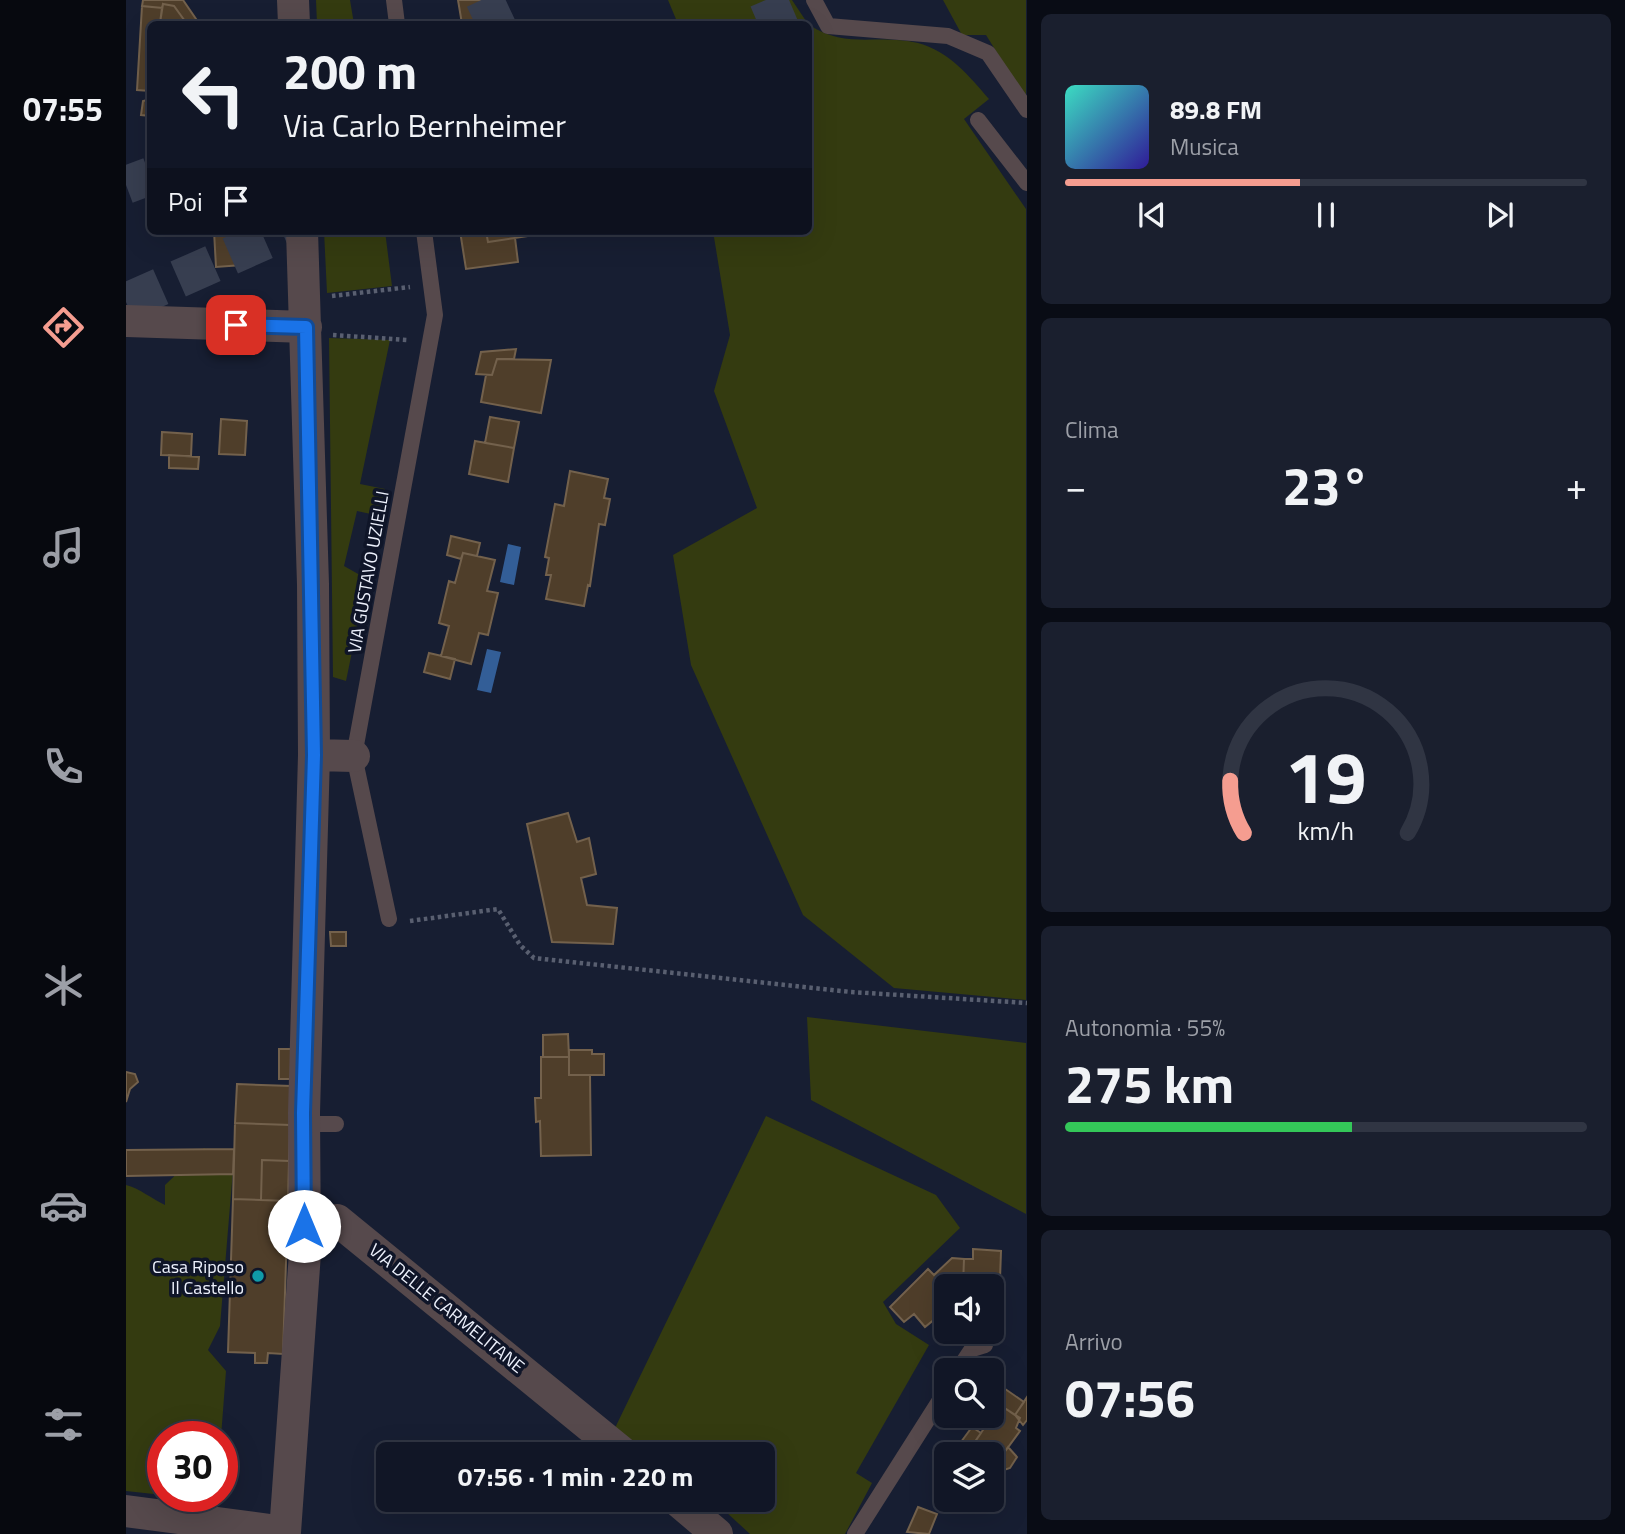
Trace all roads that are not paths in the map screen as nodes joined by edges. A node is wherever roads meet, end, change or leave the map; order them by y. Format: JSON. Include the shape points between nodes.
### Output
{"nodes":[{"id":1,"x":293,"y":0,"type":"edge"},
{"id":2,"x":394,"y":0,"type":"edge"},
{"id":3,"x":814,"y":0,"type":"edge"},
{"id":4,"x":294,"y":21,"type":"edge"},
{"id":5,"x":397,"y":21,"type":"edge"},
{"id":6,"x":1027,"y":110,"type":"edge"},
{"id":7,"x":978,"y":120,"type":"dead end"},
{"id":8,"x":1027,"y":183,"type":"edge"},
{"id":9,"x":303,"y":235,"type":"edge"},
{"id":10,"x":425,"y":235,"type":"edge"},
{"id":11,"x":126,"y":321,"type":"edge"},
{"id":12,"x":316,"y":331,"type":"junction"},
{"id":13,"x":314,"y":755,"type":"junction"},
{"id":14,"x":354,"y":756,"type":"junction"},
{"id":15,"x":389,"y":919,"type":"road end"},
{"id":16,"x":304,"y":1124,"type":"junction"},
{"id":17,"x":336,"y":1124,"type":"dead end"},
{"id":18,"x":304,"y":1226,"type":"junction"},
{"id":19,"x":985,"y":1345,"type":"dead end"},
{"id":20,"x":966,"y":1358,"type":"edge"},
{"id":21,"x":934,"y":1409,"type":"edge"},
{"id":22,"x":609,"y":1442,"type":"edge"},
{"id":23,"x":126,"y":1511,"type":"edge"},
{"id":24,"x":691,"y":1512,"type":"edge"},
{"id":25,"x":717,"y":1534,"type":"edge"},
{"id":26,"x":855,"y":1534,"type":"edge"}],
"edges":[{"from":1,"to":4,"type":"street"},
{"from":2,"to":5,"type":"lane"},
{"from":3,"to":6,"type":"lane","via":[[828,26],[948,36],[988,53]]},
{"from":7,"to":8,"type":"lane"},
{"from":9,"to":12,"type":"street"},
{"from":10,"to":14,"type":"lane","name":"VIA GUSTAVO UZIELLI","via":[[435,315]]},
{"from":11,"to":12,"type":"street"},
{"from":12,"to":13,"type":"street"},
{"from":13,"to":14,"type":"street"},
{"from":13,"to":16,"type":"street"},
{"from":14,"to":15,"type":"lane","name":"VIA GUSTAVO UZIELLI"},
{"from":16,"to":17,"type":"lane"},
{"from":16,"to":18,"type":"street"},
{"from":18,"to":22,"type":"street","name":"VIA DELLE CARMELITANE","via":[[337,1220]]},
{"from":18,"to":23,"type":"street","via":[[306,1253],[285,1532]]},
{"from":19,"to":20,"type":"lane","via":[[972,1349]]},
{"from":21,"to":26,"type":"lane"},
{"from":24,"to":25,"type":"street"}]}
